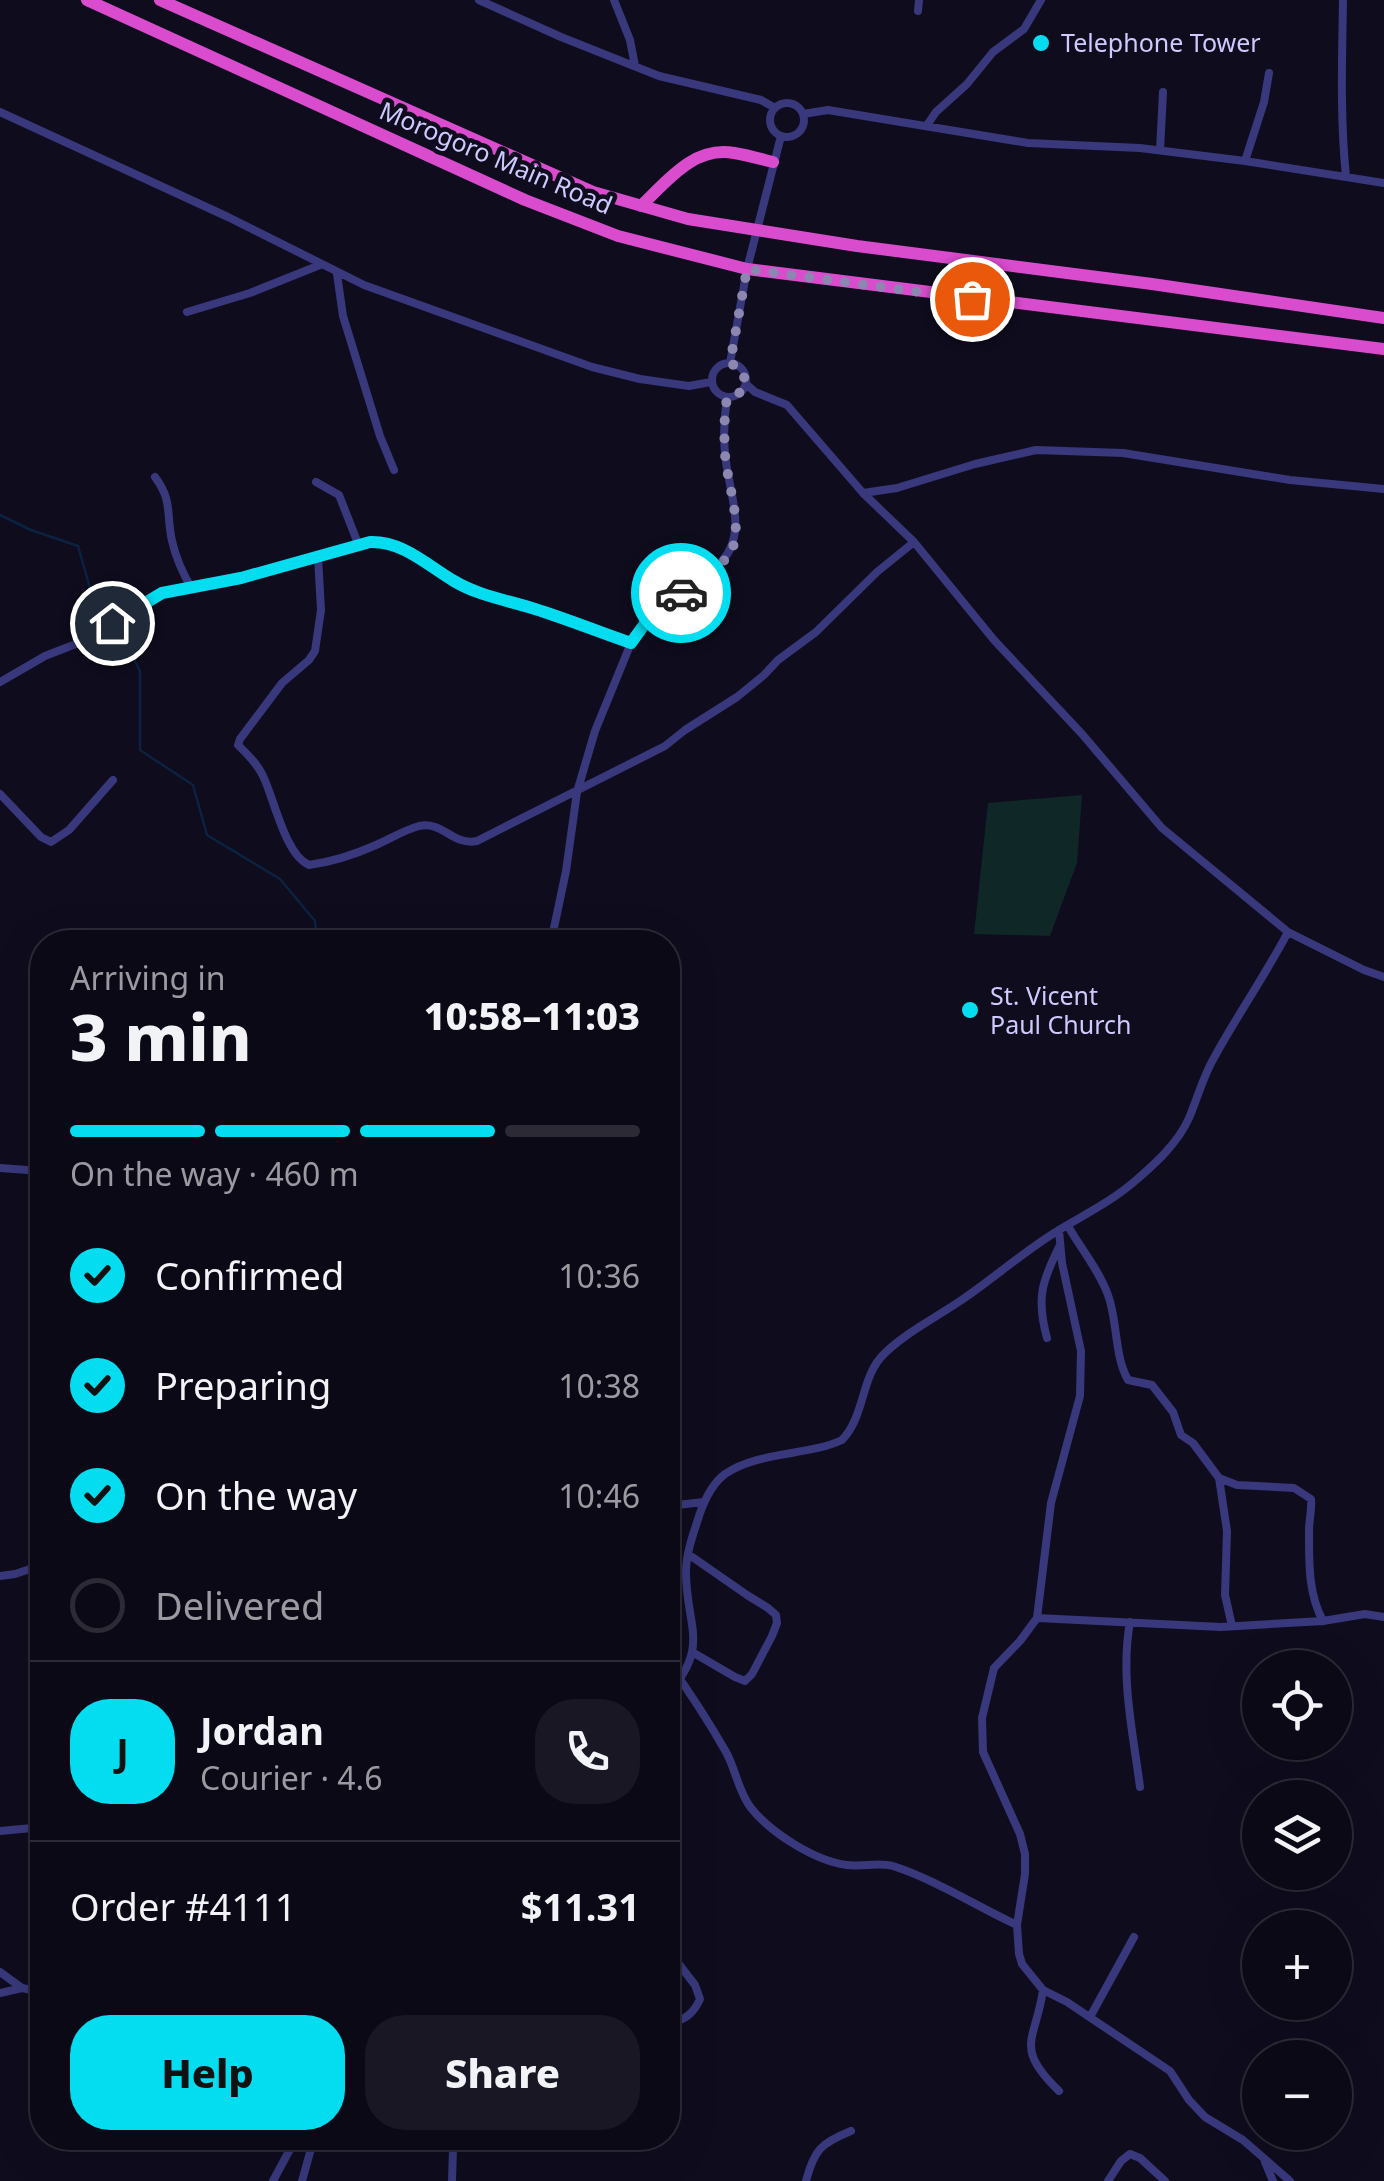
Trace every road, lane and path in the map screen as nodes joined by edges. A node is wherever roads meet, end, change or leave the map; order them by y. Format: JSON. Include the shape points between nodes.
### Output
{"nodes":[{"id":1,"x":87,"y":0,"type":"edge"},
{"id":2,"x":160,"y":0,"type":"edge"},
{"id":3,"x":479,"y":0,"type":"edge"},
{"id":4,"x":614,"y":0,"type":"edge"},
{"id":5,"x":919,"y":0,"type":"edge"},
{"id":6,"x":1042,"y":0,"type":"edge"},
{"id":7,"x":1343,"y":0,"type":"edge"},
{"id":8,"x":918,"y":11,"type":"dead end"},
{"id":9,"x":634,"y":66,"type":"junction"},
{"id":10,"x":1269,"y":72,"type":"dead end"},
{"id":11,"x":1162,"y":92,"type":"dead end"},
{"id":12,"x":774,"y":108,"type":"junction"},
{"id":13,"x":0,"y":112,"type":"edge"},
{"id":14,"x":803,"y":114,"type":"junction"},
{"id":15,"x":926,"y":126,"type":"junction"},
{"id":16,"x":781,"y":136,"type":"junction"},
{"id":17,"x":1160,"y":150,"type":"junction"},
{"id":18,"x":1245,"y":161,"type":"junction"},
{"id":19,"x":774,"y":162,"type":"junction"},
{"id":20,"x":1346,"y":176,"type":"junction"},
{"id":21,"x":1384,"y":182,"type":"edge"},
{"id":22,"x":642,"y":206,"type":"junction"},
{"id":23,"x":756,"y":230,"type":"junction"},
{"id":24,"x":320,"y":265,"type":"junction"},
{"id":25,"x":747,"y":269,"type":"junction"},
{"id":26,"x":338,"y":274,"type":"junction"},
{"id":27,"x":187,"y":312,"type":"dead end"},
{"id":28,"x":1384,"y":318,"type":"edge"},
{"id":29,"x":1384,"y":349,"type":"edge"},
{"id":30,"x":730,"y":363,"type":"junction"},
{"id":31,"x":711,"y":382,"type":"junction"},
{"id":32,"x":746,"y":384,"type":"junction"},
{"id":33,"x":727,"y":398,"type":"junction"},
{"id":34,"x":394,"y":470,"type":"dead end"},
{"id":35,"x":155,"y":477,"type":"dead end"},
{"id":36,"x":316,"y":482,"type":"dead end"},
{"id":37,"x":1384,"y":489,"type":"edge"},
{"id":38,"x":863,"y":493,"type":"junction"},
{"id":39,"x":914,"y":542,"type":"junction"},
{"id":40,"x":358,"y":546,"type":"junction"},
{"id":41,"x":318,"y":557,"type":"junction"},
{"id":42,"x":192,"y":589,"type":"junction"},
{"id":43,"x":631,"y":643,"type":"junction"},
{"id":44,"x":0,"y":682,"type":"edge"},
{"id":45,"x":113,"y":780,"type":"dead end"},
{"id":46,"x":576,"y":792,"type":"junction"},
{"id":47,"x":0,"y":794,"type":"edge"},
{"id":48,"x":554,"y":930,"type":"edge"},
{"id":49,"x":1288,"y":932,"type":"junction"},
{"id":50,"x":1384,"y":978,"type":"edge"},
{"id":51,"x":0,"y":1168,"type":"edge"},
{"id":52,"x":30,"y":1170,"type":"edge"},
{"id":53,"x":1064,"y":1228,"type":"junction"},
{"id":54,"x":1060,"y":1245,"type":"junction"},
{"id":55,"x":1047,"y":1338,"type":"dead end"},
{"id":56,"x":1220,"y":1478,"type":"junction"},
{"id":57,"x":704,"y":1502,"type":"junction"},
{"id":58,"x":680,"y":1505,"type":"edge"},
{"id":59,"x":688,"y":1554,"type":"junction"},
{"id":60,"x":30,"y":1569,"type":"edge"},
{"id":61,"x":0,"y":1576,"type":"edge"},
{"id":62,"x":1037,"y":1618,"type":"junction"},
{"id":63,"x":1384,"y":1618,"type":"edge"},
{"id":64,"x":1323,"y":1620,"type":"junction"},
{"id":65,"x":1130,"y":1622,"type":"junction"},
{"id":66,"x":1232,"y":1626,"type":"junction"},
{"id":67,"x":692,"y":1652,"type":"junction"},
{"id":68,"x":681,"y":1680,"type":"joint"},
{"id":69,"x":1140,"y":1787,"type":"dead end"},
{"id":70,"x":30,"y":1829,"type":"edge"},
{"id":71,"x":0,"y":1831,"type":"edge"},
{"id":72,"x":1018,"y":1925,"type":"junction"},
{"id":73,"x":1134,"y":1937,"type":"dead end"},
{"id":74,"x":680,"y":1966,"type":"edge"},
{"id":75,"x":0,"y":1972,"type":"edge"},
{"id":76,"x":22,"y":1988,"type":"junction"},
{"id":77,"x":30,"y":1990,"type":"edge"},
{"id":78,"x":1043,"y":1990,"type":"junction"},
{"id":79,"x":0,"y":1993,"type":"edge"},
{"id":80,"x":1090,"y":2018,"type":"junction"},
{"id":81,"x":680,"y":2021,"type":"edge"},
{"id":82,"x":1059,"y":2091,"type":"dead end"},
{"id":83,"x":850,"y":2131,"type":"dead end"},
{"id":84,"x":289,"y":2150,"type":"edge"},
{"id":85,"x":311,"y":2150,"type":"edge"},
{"id":86,"x":454,"y":2150,"type":"edge"},
{"id":87,"x":1262,"y":2157,"type":"junction"},
{"id":88,"x":272,"y":2181,"type":"edge"},
{"id":89,"x":302,"y":2181,"type":"edge"},
{"id":90,"x":452,"y":2181,"type":"edge"},
{"id":91,"x":806,"y":2181,"type":"edge"},
{"id":92,"x":1108,"y":2181,"type":"edge"},
{"id":93,"x":1164,"y":2181,"type":"edge"},
{"id":94,"x":1273,"y":2181,"type":"edge"},
{"id":95,"x":1290,"y":2181,"type":"edge"}],
"edges":[{"from":1,"to":25,"type":"highway","name":"Morogoro Main Road","via":[[525,200],[618,236]]},
{"from":2,"to":22,"type":"highway","name":"Morogoro Main Road","via":[[593,192]]},
{"from":3,"to":9,"type":"street"},
{"from":4,"to":9,"type":"street"},
{"from":5,"to":8,"type":"street"},
{"from":6,"to":15,"type":"street","via":[[1024,29],[993,52]]},
{"from":7,"to":20,"type":"street"},
{"from":9,"to":12,"type":"street"},
{"from":10,"to":18,"type":"street"},
{"from":11,"to":17,"type":"street"},
{"from":12,"to":14,"type":"street","via":[[793,104]]},
{"from":12,"to":16,"type":"street","via":[[770,126]]},
{"from":13,"to":24,"type":"street"},
{"from":14,"to":15,"type":"street","via":[[828,110]]},
{"from":14,"to":16,"type":"street","via":[[799,132]]},
{"from":15,"to":17,"type":"street","via":[[1028,143]]},
{"from":16,"to":19,"type":"street"},
{"from":17,"to":18,"type":"street"},
{"from":18,"to":20,"type":"street"},
{"from":19,"to":22,"type":"highway","via":[[706,153],[682,166]]},
{"from":19,"to":23,"type":"street"},
{"from":20,"to":21,"type":"street"},
{"from":22,"to":23,"type":"highway","name":"Morogoro Main Road"},
{"from":23,"to":25,"type":"street"},
{"from":23,"to":28,"type":"highway","name":"Morogoro Main Road"},
{"from":24,"to":26,"type":"street"},
{"from":24,"to":27,"type":"street"},
{"from":25,"to":29,"type":"highway","name":"Morogoro Main Road"},
{"from":25,"to":30,"type":"street"},
{"from":26,"to":31,"type":"street","via":[[592,367],[640,380]]},
{"from":26,"to":34,"type":"street","via":[[342,316]]},
{"from":30,"to":31,"type":"street","via":[[716,368]]},
{"from":30,"to":32,"type":"street","via":[[742,370]]},
{"from":31,"to":33,"type":"street"},
{"from":32,"to":33,"type":"street"},
{"from":32,"to":38,"type":"street","via":[[787,405]]},
{"from":33,"to":43,"type":"street","via":[[724,452],[734,542],[711,571],[649,618]]},
{"from":35,"to":42,"type":"street","via":[[166,492],[172,540]]},
{"from":36,"to":40,"type":"street","via":[[339,495]]},
{"from":37,"to":38,"type":"street","via":[[1123,454],[1036,450]]},
{"from":38,"to":39,"type":"street"},
{"from":39,"to":46,"type":"street","via":[[737,697],[665,746]]},
{"from":39,"to":49,"type":"street","via":[[1162,828]]},
{"from":40,"to":41,"type":"street"},
{"from":40,"to":43,"type":"street","via":[[391,544],[481,594]]},
{"from":41,"to":42,"type":"street"},
{"from":41,"to":46,"type":"street","via":[[316,651],[282,684],[238,745],[260,771],[304,864],[371,848],[422,826],[477,841]]},
{"from":42,"to":44,"type":"street","via":[[162,593]]},
{"from":43,"to":46,"type":"street"},
{"from":45,"to":47,"type":"street","via":[[51,842]]},
{"from":46,"to":48,"type":"street"},
{"from":49,"to":50,"type":"street"},
{"from":49,"to":53,"type":"street","via":[[1212,1060],[1178,1138],[1132,1184]]},
{"from":51,"to":52,"type":"street"},
{"from":53,"to":54,"type":"street"},
{"from":53,"to":56,"type":"street","via":[[1109,1296],[1127,1378],[1152,1385],[1181,1435]]},
{"from":53,"to":57,"type":"street","via":[[885,1352],[842,1440],[734,1470]]},
{"from":54,"to":55,"type":"street","via":[[1041,1292]]},
{"from":54,"to":62,"type":"street","via":[[1081,1351],[1081,1386],[1051,1504]]},
{"from":56,"to":64,"type":"street","via":[[1294,1488],[1311,1498],[1311,1589]]},
{"from":56,"to":66,"type":"street"},
{"from":57,"to":58,"type":"street"},
{"from":57,"to":59,"type":"street"},
{"from":59,"to":67,"type":"street"},
{"from":59,"to":67,"type":"street","via":[[777,1620],[746,1681]]},
{"from":60,"to":61,"type":"street"},
{"from":62,"to":65,"type":"street"},
{"from":62,"to":72,"type":"street","via":[[994,1668],[982,1718],[983,1752],[1025,1854]]},
{"from":63,"to":64,"type":"street"},
{"from":64,"to":66,"type":"street"},
{"from":65,"to":66,"type":"street"},
{"from":65,"to":69,"type":"street","via":[[1126,1676]]},
{"from":67,"to":68,"type":"street"},
{"from":68,"to":72,"type":"street","via":[[748,1804],[784,1837],[829,1862],[888,1865]]},
{"from":70,"to":71,"type":"street"},
{"from":72,"to":78,"type":"street","via":[[1022,1964]]},
{"from":73,"to":80,"type":"street"},
{"from":74,"to":81,"type":"street","via":[[700,1996]]},
{"from":75,"to":76,"type":"street"},
{"from":76,"to":77,"type":"street"},
{"from":76,"to":79,"type":"street"},
{"from":78,"to":80,"type":"street"},
{"from":78,"to":82,"type":"street","via":[[1030,2045]]},
{"from":80,"to":87,"type":"street","via":[[1170,2072],[1205,2117]]},
{"from":83,"to":91,"type":"street","via":[[821,2146]]},
{"from":84,"to":88,"type":"street"},
{"from":85,"to":89,"type":"street"},
{"from":86,"to":90,"type":"street"},
{"from":87,"to":94,"type":"street"},
{"from":87,"to":95,"type":"street"},
{"from":92,"to":93,"type":"street","via":[[1132,2154]]}]}
